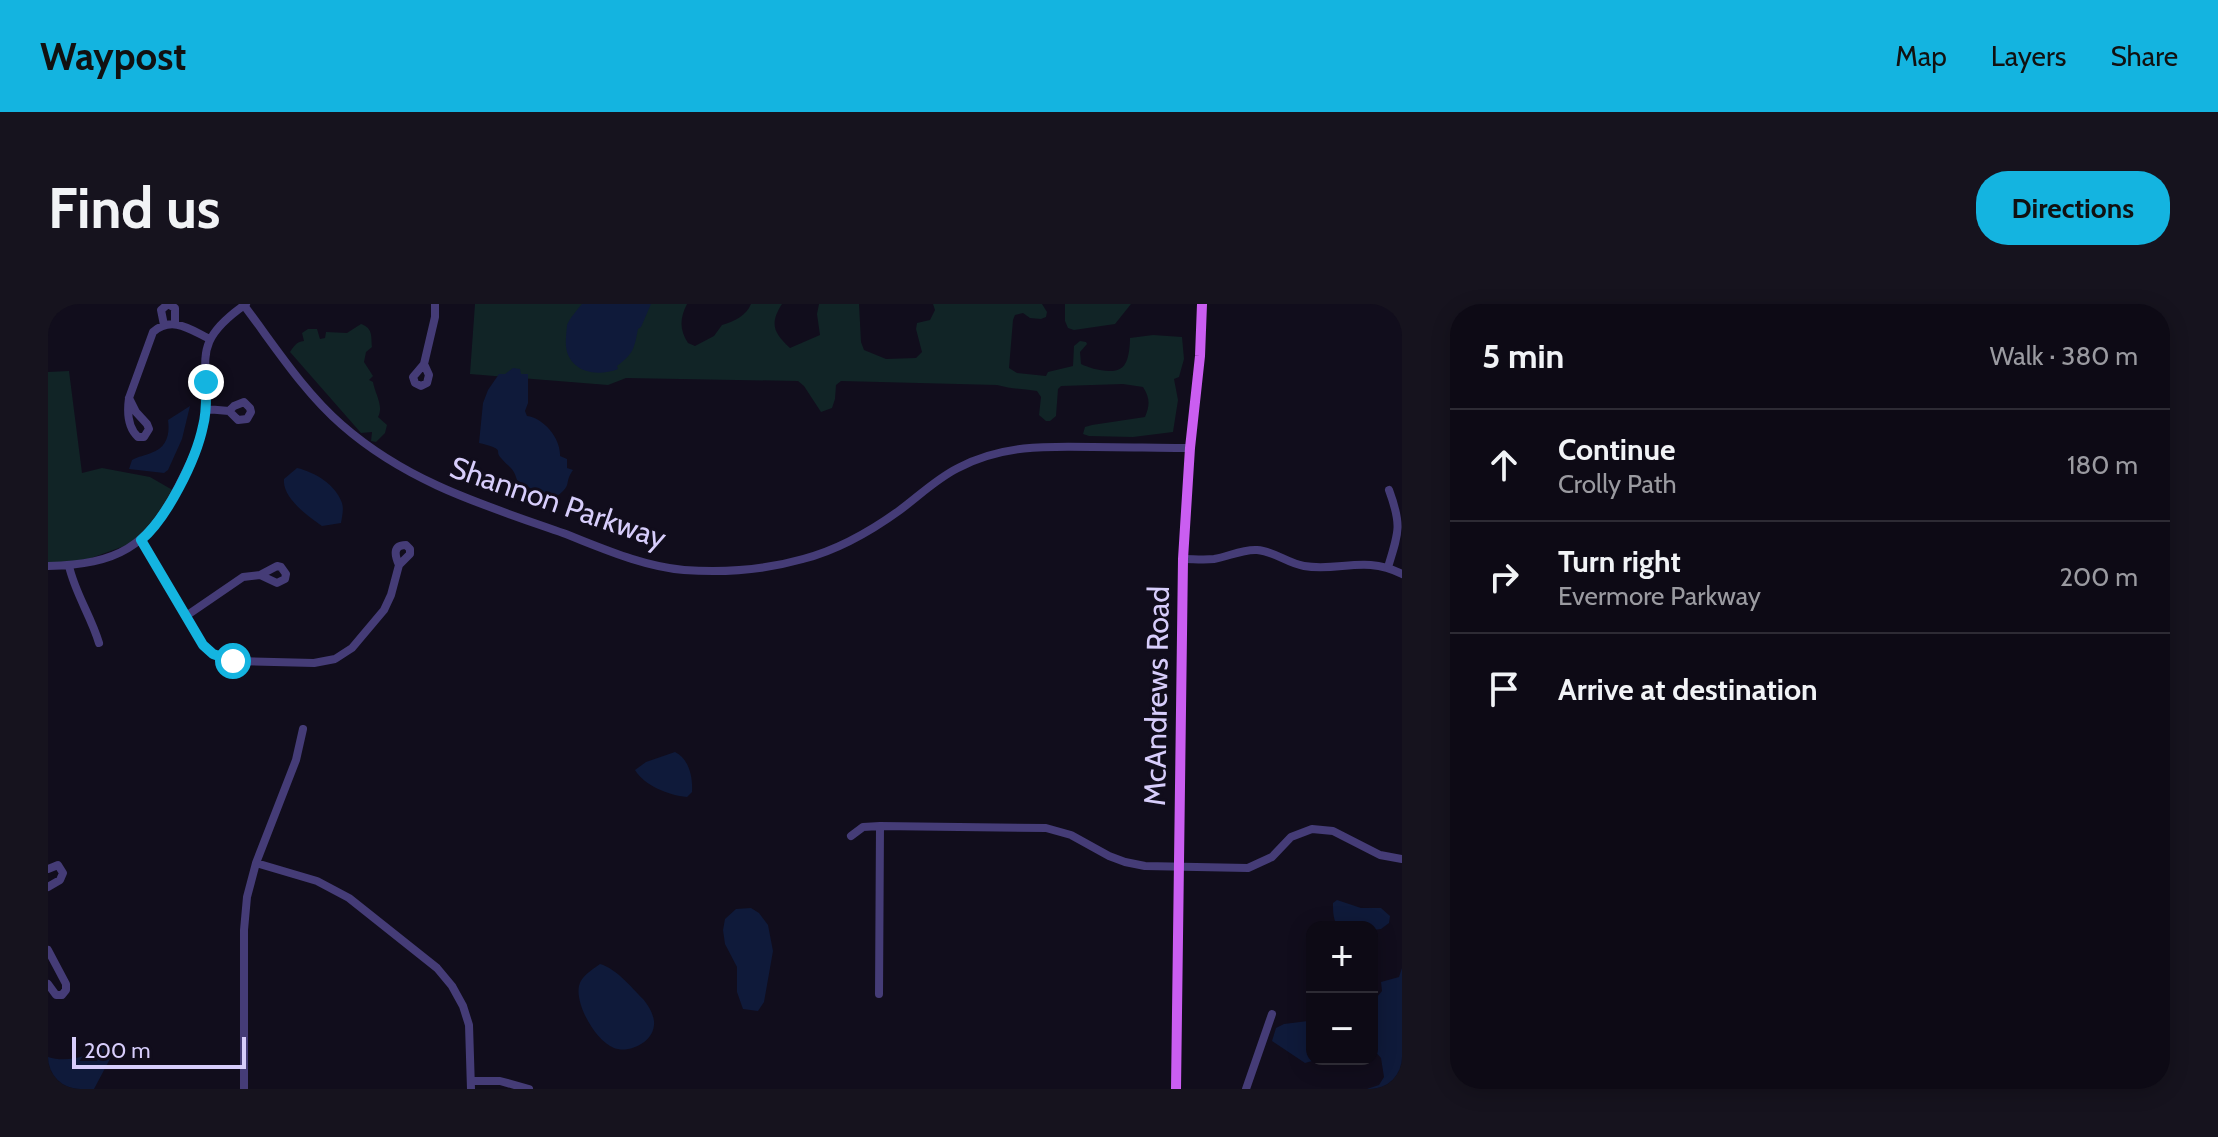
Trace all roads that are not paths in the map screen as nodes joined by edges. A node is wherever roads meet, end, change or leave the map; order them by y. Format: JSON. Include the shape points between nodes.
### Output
{"nodes":[{"id":1,"x":435,"y":304,"type":"edge"},
{"id":2,"x":1202,"y":304,"type":"edge"},
{"id":3,"x":244,"y":305,"type":"edge"},
{"id":4,"x":175,"y":324,"type":"junction"},
{"id":5,"x":164,"y":325,"type":"junction"},
{"id":6,"x":210,"y":339,"type":"junction"},
{"id":7,"x":424,"y":364,"type":"dead end"},
{"id":8,"x":129,"y":398,"type":"dead end"},
{"id":9,"x":206,"y":409,"type":"junction"},
{"id":10,"x":229,"y":411,"type":"dead end"},
{"id":11,"x":1190,"y":448,"type":"junction"},
{"id":12,"x":1389,"y":490,"type":"dead end"},
{"id":13,"x":141,"y":540,"type":"junction"},
{"id":14,"x":1183,"y":559,"type":"junction"},
{"id":15,"x":399,"y":565,"type":"dead end"},
{"id":16,"x":48,"y":566,"type":"edge"},
{"id":17,"x":69,"y":566,"type":"junction"},
{"id":18,"x":1388,"y":567,"type":"junction"},
{"id":19,"x":1402,"y":574,"type":"edge"},
{"id":20,"x":260,"y":575,"type":"dead end"},
{"id":21,"x":186,"y":616,"type":"junction"},
{"id":22,"x":99,"y":643,"type":"dead end"},
{"id":23,"x":303,"y":729,"type":"dead end"},
{"id":24,"x":880,"y":826,"type":"junction"},
{"id":25,"x":851,"y":836,"type":"dead end"},
{"id":26,"x":1402,"y":859,"type":"edge"},
{"id":27,"x":256,"y":863,"type":"junction"},
{"id":28,"x":1178,"y":866,"type":"junction"},
{"id":29,"x":48,"y":869,"type":"edge"},
{"id":30,"x":48,"y":887,"type":"edge"},
{"id":31,"x":48,"y":950,"type":"edge"},
{"id":32,"x":51,"y":963,"type":"edge"},
{"id":33,"x":48,"y":984,"type":"edge"},
{"id":34,"x":879,"y":994,"type":"dead end"},
{"id":35,"x":1272,"y":1014,"type":"dead end"},
{"id":36,"x":471,"y":1085,"type":"edge"},
{"id":37,"x":244,"y":1089,"type":"edge"},
{"id":38,"x":529,"y":1089,"type":"edge"},
{"id":39,"x":1176,"y":1089,"type":"edge"},
{"id":40,"x":1246,"y":1089,"type":"edge"}],
"edges":[{"from":1,"to":7,"type":"street"},
{"from":2,"to":11,"type":"main road","name":"McAndrews Road"},
{"from":3,"to":6,"type":"street"},
{"from":3,"to":11,"type":"street","name":"Shannon Parkway","via":[[310,393],[375,452],[412,475],[640,562],[681,570],[723,572],[806,558],[873,528],[957,468],[1008,450]]},
{"from":4,"to":5,"type":"street"},
{"from":4,"to":5,"type":"street","via":[[175,308],[168,304],[161,310]]},
{"from":4,"to":6,"type":"street"},
{"from":5,"to":8,"type":"street","via":[[153,332]]},
{"from":6,"to":9,"type":"street","via":[[204,360]]},
{"from":9,"to":10,"type":"street"},
{"from":9,"to":13,"type":"street","via":[[188,468],[166,511]]},
{"from":11,"to":14,"type":"main road","name":"McAndrews Road"},
{"from":12,"to":18,"type":"street","via":[[1399,527]]},
{"from":13,"to":17,"type":"street","via":[[107,558]]},
{"from":13,"to":21,"type":"street"},
{"from":14,"to":18,"type":"street","via":[[1255,550],[1307,567]]},
{"from":14,"to":28,"type":"main road","name":"McAndrews Road"},
{"from":15,"to":21,"type":"street","via":[[384,610],[352,648],[328,661],[226,660],[203,645]]},
{"from":16,"to":17,"type":"street"},
{"from":17,"to":22,"type":"street"},
{"from":18,"to":19,"type":"street"},
{"from":20,"to":21,"type":"street","via":[[238,580]]},
{"from":23,"to":27,"type":"street"},
{"from":24,"to":25,"type":"street","via":[[863,827]]},
{"from":24,"to":28,"type":"street","via":[[1046,828],[1125,862]]},
{"from":24,"to":34,"type":"street"},
{"from":26,"to":28,"type":"street","via":[[1380,855],[1333,831],[1312,829],[1291,837],[1272,857],[1248,868]]},
{"from":27,"to":36,"type":"street","via":[[317,881],[349,898],[437,968],[452,986],[469,1025]]},
{"from":27,"to":37,"type":"street","via":[[244,930]]},
{"from":28,"to":39,"type":"main road","name":"McAndrews Road"},
{"from":29,"to":30,"type":"street","via":[[58,865],[63,873]]},
{"from":31,"to":32,"type":"street"},
{"from":32,"to":33,"type":"street","via":[[66,990],[56,995]]},
{"from":35,"to":40,"type":"street"},
{"from":36,"to":38,"type":"street","via":[[500,1081]]}]}
